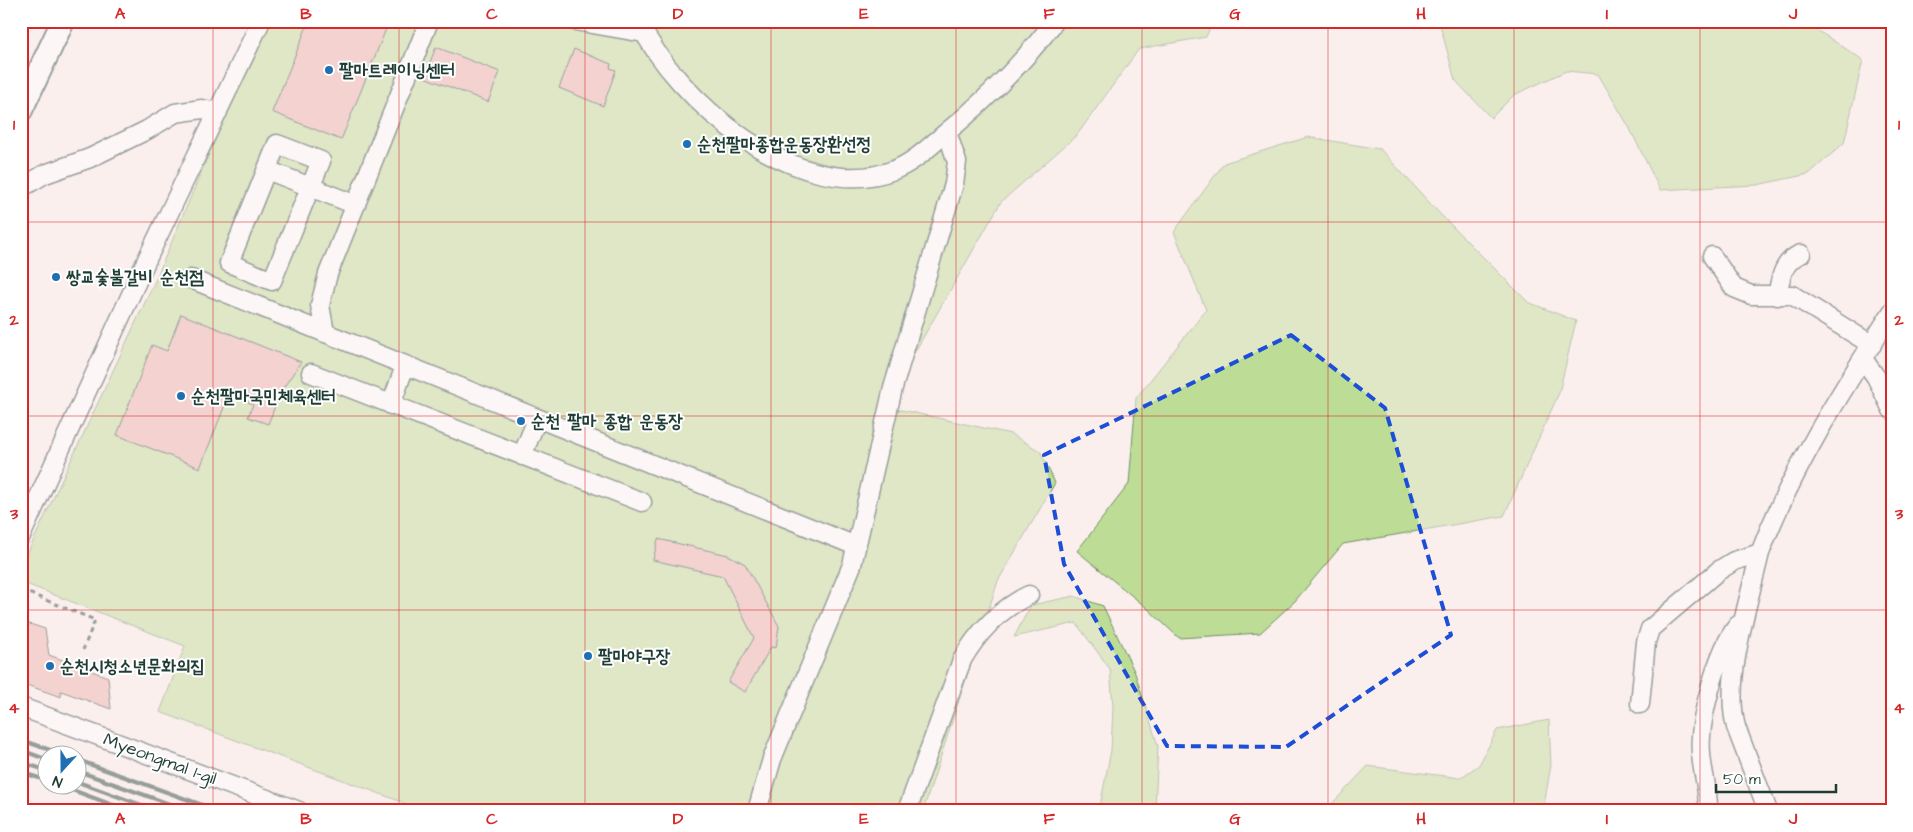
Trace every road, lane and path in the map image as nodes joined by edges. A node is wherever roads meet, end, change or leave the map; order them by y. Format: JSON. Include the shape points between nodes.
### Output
{"nodes":[{"id":1,"x":63,"y":21,"type":"edge"},
{"id":2,"x":261,"y":21,"type":"edge"},
{"id":3,"x":429,"y":21,"type":"edge"},
{"id":4,"x":574,"y":21,"type":"edge"},
{"id":5,"x":1055,"y":21,"type":"edge"},
{"id":6,"x":641,"y":27,"type":"edge"},
{"id":7,"x":21,"y":110,"type":"edge"},
{"id":8,"x":218,"y":112,"type":"junction"},
{"id":9,"x":947,"y":132,"type":"junction"},
{"id":10,"x":267,"y":170,"type":"junction"},
{"id":11,"x":310,"y":187,"type":"junction"},
{"id":12,"x":21,"y":188,"type":"edge"},
{"id":13,"x":356,"y":205,"type":"junction"},
{"id":14,"x":1800,"y":254,"type":"dead end"},
{"id":15,"x":1712,"y":256,"type":"dead end"},
{"id":16,"x":190,"y":279,"type":"dead end"},
{"id":17,"x":1777,"y":296,"type":"junction"},
{"id":18,"x":1892,"y":312,"type":"edge"},
{"id":19,"x":325,"y":332,"type":"junction"},
{"id":20,"x":1867,"y":352,"type":"junction"},
{"id":21,"x":405,"y":366,"type":"junction"},
{"id":22,"x":311,"y":373,"type":"dead end"},
{"id":23,"x":391,"y":405,"type":"junction"},
{"id":24,"x":1892,"y":410,"type":"edge"},
{"id":25,"x":537,"y":419,"type":"junction"},
{"id":26,"x":522,"y":456,"type":"junction"},
{"id":27,"x":642,"y":502,"type":"dead end"},
{"id":28,"x":21,"y":536,"type":"edge"},
{"id":29,"x":856,"y":546,"type":"junction"},
{"id":30,"x":1760,"y":553,"type":"junction"},
{"id":31,"x":21,"y":590,"type":"edge"},
{"id":32,"x":1030,"y":595,"type":"dead end"},
{"id":33,"x":1745,"y":620,"type":"junction"},
{"id":34,"x":83,"y":650,"type":"dead end"},
{"id":35,"x":1640,"y":704,"type":"dead end"},
{"id":36,"x":21,"y":707,"type":"edge"},
{"id":37,"x":299,"y":811,"type":"edge"},
{"id":38,"x":757,"y":811,"type":"edge"},
{"id":39,"x":907,"y":811,"type":"edge"},
{"id":40,"x":1708,"y":811,"type":"edge"},
{"id":41,"x":1768,"y":811,"type":"edge"}],
"edges":[{"from":1,"to":7,"type":"main road"},
{"from":2,"to":8,"type":"street"},
{"from":3,"to":13,"type":"street"},
{"from":4,"to":6,"type":"street"},
{"from":5,"to":9,"type":"street","via":[[997,86]]},
{"from":6,"to":9,"type":"street","via":[[686,89],[742,137],[788,162],[830,176],[875,175],[910,162]]},
{"from":8,"to":12,"type":"street","via":[[202,109],[175,113],[90,158],[45,174]]},
{"from":8,"to":28,"type":"street"},
{"from":9,"to":29,"type":"street","via":[[957,162],[954,184],[893,388]]},
{"from":10,"to":11,"type":"street"},
{"from":10,"to":11,"type":"street","via":[[277,144],[303,154],[321,162]]},
{"from":10,"to":11,"type":"street","via":[[229,263],[237,267],[272,280]]},
{"from":11,"to":13,"type":"street"},
{"from":13,"to":19,"type":"street","via":[[322,294],[320,305]]},
{"from":14,"to":17,"type":"street","via":[[1794,256],[1784,270]]},
{"from":15,"to":17,"type":"street","via":[[1734,288],[1751,295]]},
{"from":16,"to":19,"type":"street"},
{"from":17,"to":20,"type":"street","via":[[1792,295]]},
{"from":18,"to":20,"type":"street"},
{"from":19,"to":21,"type":"street"},
{"from":20,"to":24,"type":"street"},
{"from":20,"to":30,"type":"street","via":[[1809,449]]},
{"from":21,"to":23,"type":"street"},
{"from":21,"to":25,"type":"street"},
{"from":22,"to":23,"type":"street"},
{"from":23,"to":26,"type":"street"},
{"from":25,"to":26,"type":"street"},
{"from":25,"to":29,"type":"street"},
{"from":26,"to":27,"type":"street"},
{"from":29,"to":38,"type":"street","via":[[844,587],[772,758]]},
{"from":30,"to":33,"type":"street"},
{"from":30,"to":35,"type":"street","via":[[1734,561],[1718,571],[1650,629]]},
{"from":31,"to":34,"type":"path","via":[[95,620]]},
{"from":32,"to":39,"type":"street","via":[[1016,601],[973,640],[962,660]]},
{"from":33,"to":40,"type":"street","via":[[1731,635],[1708,696],[1700,731]]},
{"from":33,"to":41,"type":"street","via":[[1732,693],[1733,714]]},
{"from":36,"to":37,"type":"street","name":"Myeongmal 1-gil"}]}
